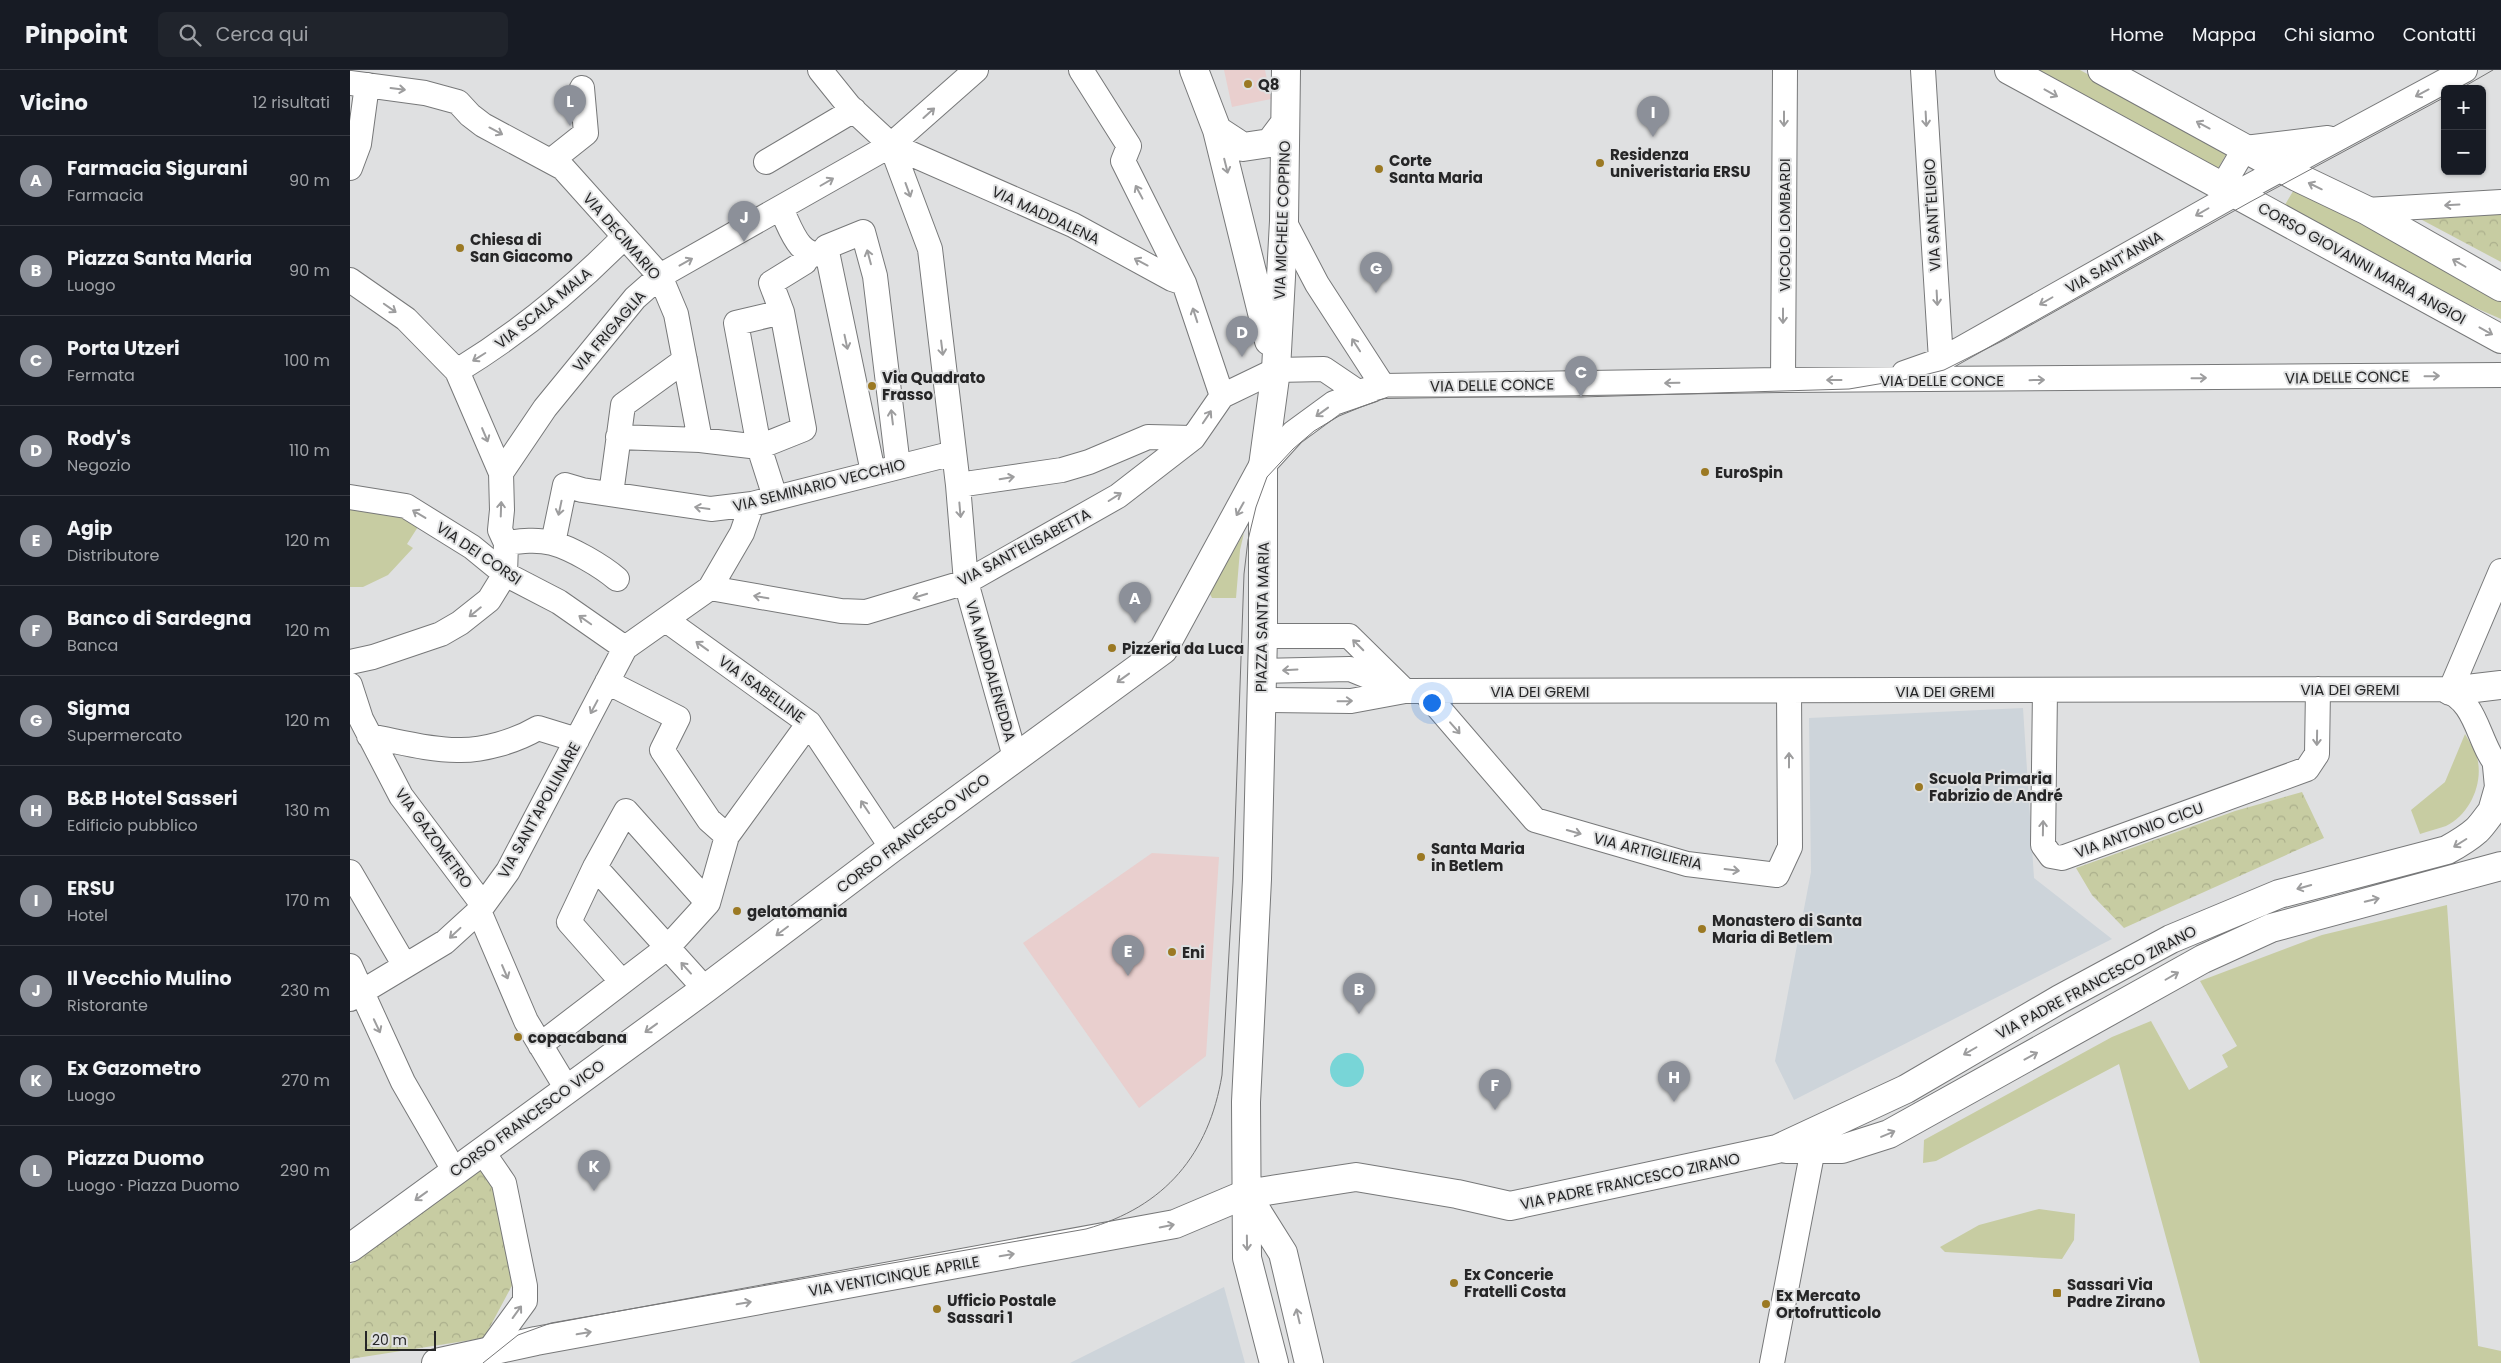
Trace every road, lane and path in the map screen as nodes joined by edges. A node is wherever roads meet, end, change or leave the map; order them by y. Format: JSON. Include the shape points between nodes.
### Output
{"nodes":[{"id":1,"x":820,"y":70,"type":"edge"},
{"id":2,"x":976,"y":70,"type":"edge"},
{"id":3,"x":1081,"y":70,"type":"edge"},
{"id":4,"x":1194,"y":70,"type":"edge"},
{"id":5,"x":1286,"y":70,"type":"edge"},
{"id":6,"x":1785,"y":70,"type":"edge"},
{"id":7,"x":1923,"y":70,"type":"edge"},
{"id":8,"x":2009,"y":70,"type":"edge"},
{"id":9,"x":2102,"y":70,"type":"edge"},
{"id":10,"x":2465,"y":70,"type":"edge"},
{"id":11,"x":359,"y":84,"type":"edge"},
{"id":12,"x":582,"y":88,"type":"dead end"},
{"id":13,"x":854,"y":110,"type":"junction"},
{"id":14,"x":1285,"y":123,"type":"junction"},
{"id":15,"x":1217,"y":130,"type":"junction"},
{"id":16,"x":2342,"y":137,"type":"junction"},
{"id":17,"x":892,"y":144,"type":"junction"},
{"id":18,"x":2245,"y":148,"type":"junction"},
{"id":19,"x":552,"y":160,"type":"junction"},
{"id":20,"x":766,"y":162,"type":"dead end"},
{"id":21,"x":350,"y":168,"type":"edge"},
{"id":22,"x":2282,"y":169,"type":"junction"},
{"id":23,"x":2228,"y":190,"type":"junction"},
{"id":24,"x":2501,"y":202,"type":"edge"},
{"id":25,"x":781,"y":209,"type":"junction"},
{"id":26,"x":2366,"y":210,"type":"junction"},
{"id":27,"x":1284,"y":220,"type":"junction"},
{"id":28,"x":624,"y":237,"type":"junction"},
{"id":29,"x":818,"y":253,"type":"junction"},
{"id":30,"x":660,"y":276,"type":"junction"},
{"id":31,"x":350,"y":280,"type":"edge"},
{"id":32,"x":1184,"y":282,"type":"junction"},
{"id":33,"x":2501,"y":287,"type":"edge"},
{"id":34,"x":782,"y":312,"type":"junction"},
{"id":35,"x":2501,"y":339,"type":"edge"},
{"id":36,"x":684,"y":360,"type":"junction"},
{"id":37,"x":1941,"y":360,"type":"junction"},
{"id":38,"x":1276,"y":370,"type":"junction"},
{"id":39,"x":457,"y":371,"type":"junction"},
{"id":40,"x":2501,"y":376,"type":"edge"},
{"id":41,"x":1783,"y":380,"type":"junction"},
{"id":42,"x":1883,"y":380,"type":"junction"},
{"id":43,"x":1383,"y":386,"type":"junction"},
{"id":44,"x":1222,"y":396,"type":"junction"},
{"id":45,"x":618,"y":437,"type":"junction"},
{"id":46,"x":1193,"y":438,"type":"junction"},
{"id":47,"x":700,"y":440,"type":"junction"},
{"id":48,"x":759,"y":447,"type":"junction"},
{"id":49,"x":954,"y":452,"type":"junction"},
{"id":50,"x":898,"y":466,"type":"junction"},
{"id":51,"x":1263,"y":466,"type":"junction"},
{"id":52,"x":873,"y":472,"type":"junction"},
{"id":53,"x":501,"y":473,"type":"junction"},
{"id":54,"x":958,"y":485,"type":"junction"},
{"id":55,"x":611,"y":494,"type":"junction"},
{"id":56,"x":350,"y":497,"type":"edge"},
{"id":57,"x":775,"y":497,"type":"junction"},
{"id":58,"x":752,"y":504,"type":"junction"},
{"id":59,"x":506,"y":543,"type":"junction"},
{"id":60,"x":553,"y":543,"type":"junction"},
{"id":61,"x":2501,"y":571,"type":"edge"},
{"id":62,"x":505,"y":574,"type":"junction"},
{"id":63,"x":617,"y":579,"type":"dead end"},
{"id":64,"x":966,"y":582,"type":"junction"},
{"id":65,"x":710,"y":588,"type":"junction"},
{"id":66,"x":666,"y":620,"type":"junction"},
{"id":67,"x":1263,"y":636,"type":"junction"},
{"id":68,"x":625,"y":648,"type":"junction"},
{"id":69,"x":350,"y":662,"type":"edge"},
{"id":70,"x":1262,"y":671,"type":"junction"},
{"id":71,"x":607,"y":682,"type":"junction"},
{"id":72,"x":2501,"y":684,"type":"edge"},
{"id":73,"x":350,"y":685,"type":"edge"},
{"id":74,"x":2318,"y":689,"type":"junction"},
{"id":75,"x":2045,"y":690,"type":"junction"},
{"id":76,"x":1414,"y":691,"type":"junction"},
{"id":77,"x":1789,"y":691,"type":"junction"},
{"id":78,"x":2450,"y":692,"type":"junction"},
{"id":79,"x":1261,"y":700,"type":"junction"},
{"id":80,"x":2473,"y":716,"type":"junction"},
{"id":81,"x":809,"y":723,"type":"junction"},
{"id":82,"x":363,"y":731,"type":"edge"},
{"id":83,"x":2501,"y":735,"type":"edge"},
{"id":84,"x":577,"y":740,"type":"junction"},
{"id":85,"x":1015,"y":757,"type":"junction"},
{"id":86,"x":2499,"y":767,"type":"edge"},
{"id":87,"x":2497,"y":805,"type":"edge"},
{"id":88,"x":726,"y":836,"type":"junction"},
{"id":89,"x":892,"y":848,"type":"junction"},
{"id":90,"x":2501,"y":866,"type":"edge"},
{"id":91,"x":595,"y":867,"type":"junction"},
{"id":92,"x":350,"y":872,"type":"edge"},
{"id":93,"x":708,"y":903,"type":"junction"},
{"id":94,"x":481,"y":908,"type":"junction"},
{"id":95,"x":668,"y":947,"type":"junction"},
{"id":96,"x":350,"y":966,"type":"edge"},
{"id":97,"x":406,"y":966,"type":"junction"},
{"id":98,"x":622,"y":982,"type":"junction"},
{"id":99,"x":705,"y":989,"type":"junction"},
{"id":100,"x":356,"y":996,"type":"edge"},
{"id":101,"x":540,"y":1045,"type":"junction"},
{"id":102,"x":567,"y":1089,"type":"junction"},
{"id":103,"x":1777,"y":1149,"type":"junction"},
{"id":104,"x":1814,"y":1149,"type":"junction"},
{"id":105,"x":482,"y":1151,"type":"junction"},
{"id":106,"x":455,"y":1172,"type":"junction"},
{"id":107,"x":1246,"y":1194,"type":"junction"},
{"id":108,"x":351,"y":1245,"type":"edge"},
{"id":109,"x":502,"y":1354,"type":"edge"},
{"id":110,"x":436,"y":1363,"type":"edge"},
{"id":111,"x":1274,"y":1363,"type":"edge"},
{"id":112,"x":1309,"y":1363,"type":"edge"},
{"id":113,"x":1772,"y":1363,"type":"edge"}],
"edges":[{"from":1,"to":13,"type":"street","name":"VIA MADDALENA"},
{"from":17,"to":2,"type":"street","name":"VIA FRIGAGLIA","one_way":true},
{"from":32,"to":3,"type":"street","one_way":true,"via":[[1123,161],[1129,146]]},
{"from":4,"to":15,"type":"main road"},
{"from":5,"to":14,"type":"main road","name":"VIA MICHELE COPPINO"},
{"from":6,"to":41,"type":"street","name":"VICOLO LOMBARDI","one_way":true},
{"from":7,"to":37,"type":"street","name":"VIA SANT'ELIGIO","one_way":true},
{"from":8,"to":23,"type":"main road","name":"CORSO GIOVANNI MARIA ANGIOI","one_way":true},
{"from":18,"to":9,"type":"main road","one_way":true},
{"from":10,"to":16,"type":"street","name":"VIA SANT'ANNA","one_way":true},
{"from":11,"to":19,"type":"street","name":"VIA DECIMARIO","one_way":true,"via":[[425,93],[458,102],[484,124]]},
{"from":11,"to":21,"type":"street","via":[[359,144]]},
{"from":12,"to":19,"type":"street","via":[[586,133]]},
{"from":13,"to":17,"type":"street","name":"VIA MADDALENA"},
{"from":13,"to":20,"type":"street"},
{"from":14,"to":15,"type":"main road","via":[[1270,143],[1243,147]]},
{"from":14,"to":27,"type":"main road","name":"VIA MICHELE COPPINO"},
{"from":15,"to":38,"type":"main road","one_way":true},
{"from":16,"to":18,"type":"street","name":"VIA SANT'ANNA"},
{"from":16,"to":22,"type":"street","name":"VIA SANT'ANNA"},
{"from":25,"to":17,"type":"street","name":"VIA FRIGAGLIA","one_way":true},
{"from":32,"to":17,"type":"street","name":"VIA MADDALENA","one_way":true,"via":[[1172,279],[1074,225]]},
{"from":17,"to":49,"type":"street","name":"VIA MADDALENEDDA","one_way":true,"via":[[930,249]]},
{"from":18,"to":22,"type":"main road"},
{"from":18,"to":23,"type":"street"},
{"from":19,"to":28,"type":"street","name":"VIA DECIMARIO","via":[[563,168]]},
{"from":22,"to":23,"type":"street","name":"VIA SANT'ANNA"},
{"from":26,"to":22,"type":"main road","one_way":true},
{"from":23,"to":35,"type":"main road","name":"CORSO GIOVANNI MARIA ANGIOI","one_way":true},
{"from":23,"to":37,"type":"street","name":"VIA SANT'ANNA","one_way":true},
{"from":24,"to":26,"type":"street","one_way":true},
{"from":25,"to":29,"type":"street","via":[[801,248]]},
{"from":30,"to":25,"type":"street","name":"VIA FRIGAGLIA","one_way":true},
{"from":33,"to":26,"type":"main road","one_way":true},
{"from":27,"to":38,"type":"main road","name":"VIA MICHELE COPPINO"},
{"from":43,"to":27,"type":"street","one_way":true,"via":[[1317,284]]},
{"from":28,"to":30,"type":"street","name":"VIA DECIMARIO"},
{"from":28,"to":39,"type":"street","name":"VIA SCALA MALA","one_way":true,"via":[[578,283],[517,333]]},
{"from":29,"to":34,"type":"street","via":[[772,283]]},
{"from":50,"to":29,"type":"street","one_way":true,"via":[[874,276],[863,232]]},
{"from":29,"to":52,"type":"street","one_way":true},
{"from":30,"to":36,"type":"street","name":"VIA DECIMARIO","via":[[676,314]]},
{"from":30,"to":53,"type":"street","name":"VIA FRIGAGLIA","via":[[635,298],[545,408]]},
{"from":31,"to":39,"type":"street","one_way":true,"via":[[406,319]]},
{"from":44,"to":32,"type":"street","one_way":true},
{"from":34,"to":48,"type":"street","via":[[804,429]]},
{"from":34,"to":48,"type":"street","via":[[736,323]]},
{"from":36,"to":45,"type":"street","via":[[623,405]]},
{"from":36,"to":47,"type":"street","name":"VIA DECIMARIO"},
{"from":37,"to":42,"type":"street","name":"VIA SANT'ANNA"},
{"from":38,"to":43,"type":"street","via":[[1324,369],[1358,392]]},
{"from":38,"to":44,"type":"street"},
{"from":38,"to":51,"type":"main road","name":"PIAZZA SANTA MARIA"},
{"from":39,"to":53,"type":"street","one_way":true},
{"from":42,"to":40,"type":"street","name":"VIA DELLE CONCE","one_way":true},
{"from":42,"to":41,"type":"street","name":"VIA DELLE CONCE","one_way":true},
{"from":41,"to":43,"type":"street","name":"VIA DELLE CONCE","one_way":true},
{"from":43,"to":51,"type":"street","one_way":true,"via":[[1334,403],[1293,432]]},
{"from":46,"to":44,"type":"street","name":"VIA SANT'ELISABETTA","one_way":true},
{"from":45,"to":47,"type":"street"},
{"from":45,"to":55,"type":"street"},
{"from":54,"to":46,"type":"street","one_way":true,"via":[[1062,470],[1090,462],[1148,437]]},
{"from":64,"to":46,"type":"street","name":"VIA SANT'ELISABETTA","one_way":true,"via":[[1118,496]]},
{"from":47,"to":48,"type":"street"},
{"from":48,"to":57,"type":"street"},
{"from":49,"to":50,"type":"street","name":"VIA SEMINARIO VECCHIO"},
{"from":49,"to":54,"type":"street","name":"VIA MADDALENEDDA"},
{"from":50,"to":52,"type":"street","name":"VIA SEMINARIO VECCHIO"},
{"from":51,"to":67,"type":"main road","name":"PIAZZA SANTA MARIA"},
{"from":51,"to":85,"type":"main road","name":"CORSO FRANCESCO VICO","one_way":true,"via":[[1163,650]]},
{"from":52,"to":57,"type":"street","name":"VIA SEMINARIO VECCHIO"},
{"from":59,"to":53,"type":"street","one_way":true,"via":[[500,530]]},
{"from":54,"to":64,"type":"street","name":"VIA MADDALENEDDA","one_way":true},
{"from":58,"to":55,"type":"street","name":"VIA SEMINARIO VECCHIO","one_way":true,"via":[[711,509]]},
{"from":55,"to":60,"type":"street","name":"VIA SEMINARIO VECCHIO","one_way":true,"via":[[565,485]]},
{"from":62,"to":56,"type":"street","name":"VIA DEI CORSI","one_way":true,"via":[[472,546],[406,506]]},
{"from":57,"to":58,"type":"street","name":"VIA SEMINARIO VECCHIO"},
{"from":58,"to":65,"type":"street","via":[[742,533]]},
{"from":59,"to":60,"type":"street","via":[[528,540]]},
{"from":59,"to":62,"type":"street"},
{"from":60,"to":63,"type":"street"},
{"from":61,"to":78,"type":"street"},
{"from":68,"to":62,"type":"street","name":"VIA DEI CORSI","one_way":true,"via":[[559,602]]},
{"from":62,"to":69,"type":"street","one_way":true,"via":[[489,600],[460,624],[433,636]]},
{"from":64,"to":65,"type":"street","name":"VIA SANT'ELISABETTA","one_way":true,"via":[[866,612],[841,611]]},
{"from":64,"to":85,"type":"street","name":"VIA MADDALENEDDA"},
{"from":65,"to":66,"type":"street"},
{"from":66,"to":68,"type":"street"},
{"from":81,"to":66,"type":"street","name":"VIA ISABELLINE","one_way":true},
{"from":67,"to":70,"type":"main road","name":"PIAZZA SANTA MARIA"},
{"from":76,"to":67,"type":"street","one_way":true,"via":[[1349,636]]},
{"from":68,"to":71,"type":"street","name":"VIA SANT'APOLLINARE"},
{"from":76,"to":70,"type":"street","name":"VIA DEI GREMI","one_way":true,"via":[[1350,669]]},
{"from":70,"to":79,"type":"main road","name":"PIAZZA SANTA MARIA"},
{"from":71,"to":84,"type":"street","name":"VIA SANT'APOLLINARE","one_way":true},
{"from":71,"to":88,"type":"street","via":[[678,718],[662,750],[709,820]]},
{"from":72,"to":78,"type":"main road"},
{"from":73,"to":82,"type":"street","name":"VIA GAZOMETRO"},
{"from":74,"to":75,"type":"street","name":"VIA DEI GREMI"},
{"from":74,"to":75,"type":"street","name":"VIA ANTONIO CICU","one_way":true,"via":[[2317,754],[2307,770],[2062,858],[2051,856],[2042,844]]},
{"from":74,"to":78,"type":"street","name":"VIA DEI GREMI","via":[[2429,688]]},
{"from":75,"to":77,"type":"street","name":"VIA DEI GREMI"},
{"from":76,"to":77,"type":"street","name":"VIA DEI GREMI"},
{"from":76,"to":77,"type":"street","name":"VIA ARTIGLIERIA","one_way":true,"via":[[1535,820],[1687,864],[1777,875],[1790,847]]},
{"from":79,"to":76,"type":"street","name":"VIA DEI GREMI","one_way":true,"via":[[1351,702]]},
{"from":78,"to":80,"type":"street"},
{"from":79,"to":107,"type":"main road","name":"PIAZZA SANTA MARIA"},
{"from":80,"to":83,"type":"street"},
{"from":80,"to":86,"type":"street"},
{"from":81,"to":88,"type":"street"},
{"from":89,"to":81,"type":"street","name":"VIA ISABELLINE","one_way":true},
{"from":82,"to":84,"type":"street","via":[[457,750],[525,736],[538,728]]},
{"from":82,"to":94,"type":"street","name":"VIA GAZOMETRO","via":[[411,812]]},
{"from":84,"to":94,"type":"street","name":"VIA SANT'APOLLINARE","via":[[508,871]]},
{"from":85,"to":89,"type":"main road","name":"CORSO FRANCESCO VICO"},
{"from":86,"to":87,"type":"main road"},
{"from":87,"to":103,"type":"main road","name":"VIA PADRE FRANCESCO ZIRANO","one_way":true,"via":[[2477,830],[2447,850],[2279,894],[2171,939],[1906,1089]]},
{"from":88,"to":93,"type":"street"},
{"from":89,"to":99,"type":"main road","name":"CORSO FRANCESCO VICO","one_way":true},
{"from":104,"to":90,"type":"main road","name":"VIA PADRE FRANCESCO ZIRANO","one_way":true,"via":[[1842,1149],[1889,1134],[2204,958],[2271,928]]},
{"from":91,"to":93,"type":"street","via":[[626,812]]},
{"from":91,"to":95,"type":"street"},
{"from":91,"to":98,"type":"street","via":[[569,922]]},
{"from":92,"to":97,"type":"street"},
{"from":93,"to":95,"type":"street"},
{"from":94,"to":97,"type":"street","name":"VIA SANT'APOLLINARE","one_way":true,"via":[[445,942]]},
{"from":94,"to":101,"type":"street","name":"VIA GAZOMETRO","one_way":true,"via":[[526,1021]]},
{"from":95,"to":98,"type":"street"},
{"from":99,"to":95,"type":"street","one_way":true},
{"from":96,"to":100,"type":"street"},
{"from":97,"to":100,"type":"street","name":"VIA SANT'APOLLINARE"},
{"from":98,"to":101,"type":"street"},
{"from":99,"to":102,"type":"main road","name":"CORSO FRANCESCO VICO","one_way":true},
{"from":100,"to":106,"type":"street","one_way":true},
{"from":101,"to":102,"type":"street","name":"VIA GAZOMETRO"},
{"from":102,"to":105,"type":"main road","name":"CORSO FRANCESCO VICO"},
{"from":103,"to":104,"type":"main road","name":"VIA PADRE FRANCESCO ZIRANO"},
{"from":103,"to":107,"type":"main road","name":"VIA PADRE FRANCESCO ZIRANO","via":[[1510,1206],[1356,1177]]},
{"from":104,"to":113,"type":"street"},
{"from":105,"to":106,"type":"main road","name":"CORSO FRANCESCO VICO"},
{"from":109,"to":105,"type":"street","one_way":true,"via":[[524,1301],[525,1286],[504,1183]]},
{"from":106,"to":108,"type":"main road","name":"CORSO FRANCESCO VICO","one_way":true},
{"from":109,"to":107,"type":"main road","name":"VIA VENTICINQUE APRILE","one_way":true,"via":[[536,1341],[1175,1224]]},
{"from":107,"to":111,"type":"main road","name":"PIAZZA SANTA MARIA","one_way":true,"via":[[1247,1258]]},
{"from":112,"to":107,"type":"main road","one_way":true,"via":[[1283,1253]]},
{"from":109,"to":110,"type":"main road"}]}
